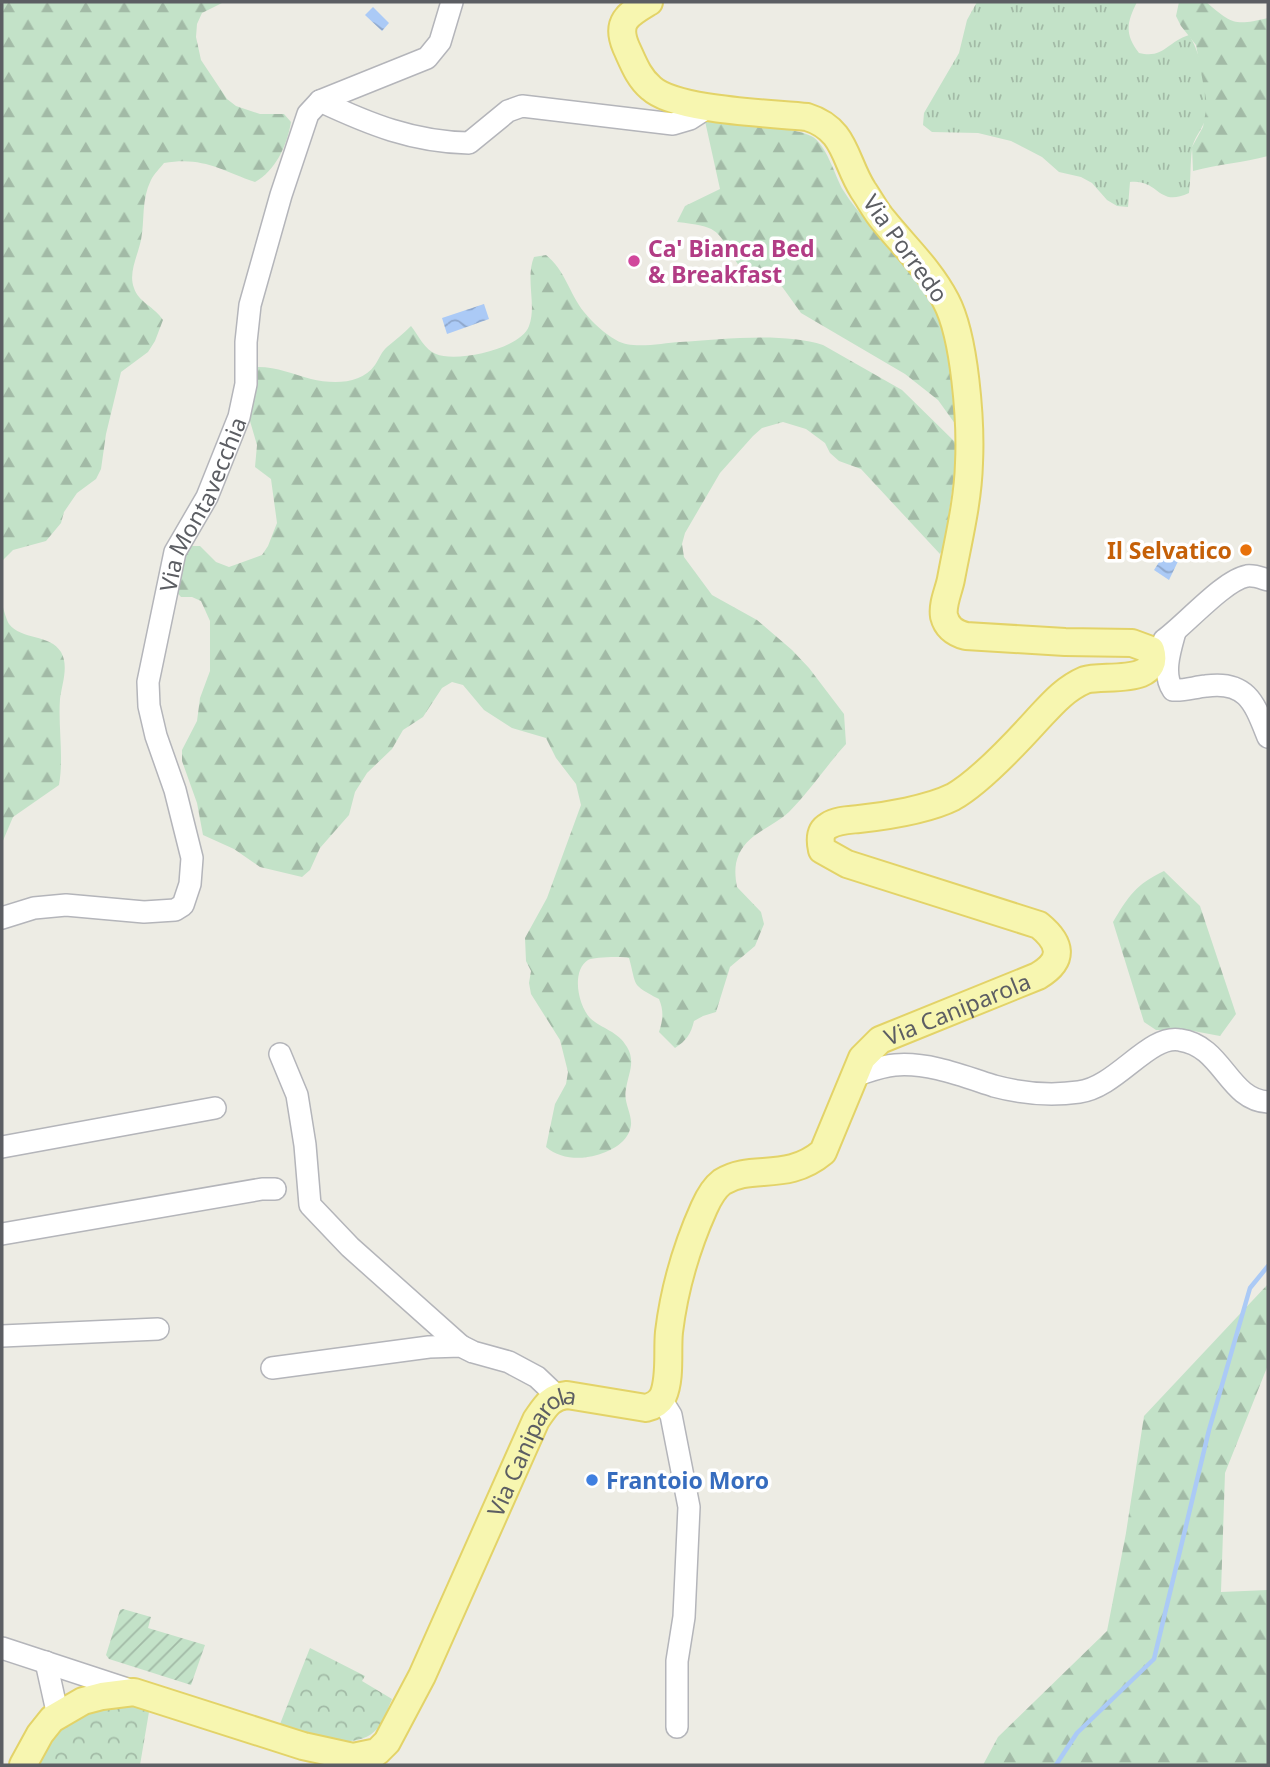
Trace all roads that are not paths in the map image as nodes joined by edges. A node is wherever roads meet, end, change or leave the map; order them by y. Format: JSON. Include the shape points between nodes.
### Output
{"nodes":[{"id":1,"x":452,"y":2,"type":"edge"},
{"id":2,"x":649,"y":2,"type":"edge"},
{"id":3,"x":320,"y":101,"type":"junction"},
{"id":4,"x":707,"y":108,"type":"junction"},
{"id":5,"x":1268,"y":580,"type":"edge"},
{"id":6,"x":1175,"y":632,"type":"junction"},
{"id":7,"x":1152,"y":650,"type":"junction"},
{"id":8,"x":1268,"y":737,"type":"edge"},
{"id":9,"x":2,"y":918,"type":"edge"},
{"id":10,"x":280,"y":1054,"type":"dead end"},
{"id":11,"x":854,"y":1076,"type":"junction"},
{"id":12,"x":1268,"y":1102,"type":"edge"},
{"id":13,"x":215,"y":1108,"type":"dead end"},
{"id":14,"x":2,"y":1147,"type":"edge"},
{"id":15,"x":275,"y":1189,"type":"dead end"},
{"id":16,"x":2,"y":1234,"type":"edge"},
{"id":17,"x":158,"y":1329,"type":"dead end"},
{"id":18,"x":2,"y":1336,"type":"edge"},
{"id":19,"x":461,"y":1346,"type":"junction"},
{"id":20,"x":272,"y":1367,"type":"dead end"},
{"id":21,"x":557,"y":1396,"type":"junction"},
{"id":22,"x":661,"y":1399,"type":"junction"},
{"id":23,"x":2,"y":1648,"type":"edge"},
{"id":24,"x":46,"y":1662,"type":"junction"},
{"id":25,"x":70,"y":1670,"type":"junction"},
{"id":26,"x":134,"y":1692,"type":"junction"},
{"id":27,"x":67,"y":1710,"type":"junction"},
{"id":28,"x":677,"y":1727,"type":"dead end"},
{"id":29,"x":359,"y":1761,"type":"edge"},
{"id":30,"x":23,"y":1765,"type":"edge"}],
"edges":[{"from":1,"to":3,"type":"street","via":[[440,42],[427,58]]},
{"from":2,"to":4,"type":"main road","name":"Via Porredo","via":[[629,14],[622,29],[637,71],[663,97]]},
{"from":3,"to":4,"type":"street","via":[[387,131],[457,143],[469,143],[508,111],[522,106],[673,124]]},
{"from":3,"to":9,"type":"street","name":"Via Montavecchia","via":[[308,114],[250,305],[246,384],[239,417],[207,497],[176,552],[148,681],[156,736],[176,790],[192,858],[183,905],[175,911],[144,912],[56,906]]},
{"from":4,"to":7,"type":"main road","name":"Via Porredo","via":[[807,117],[831,129],[883,220],[906,244],[947,303],[958,339],[970,435],[962,516],[944,610],[950,628],[966,636],[1132,643]]},
{"from":5,"to":6,"type":"street","via":[[1242,577]]},
{"from":6,"to":7,"type":"street"},
{"from":6,"to":8,"type":"street","via":[[1168,672],[1173,690],[1215,685],[1240,689],[1258,711]]},
{"from":7,"to":11,"type":"main road","name":"Via Caniparola","via":[[1150,666],[1139,675],[1092,678],[1070,687],[994,763],[953,796],[929,805],[845,820],[822,832],[822,850],[834,858],[1039,925],[1051,935],[1058,951],[1050,969],[1038,976],[880,1040],[862,1058]]},
{"from":10,"to":19,"type":"street","via":[[298,1095],[310,1205]]},
{"from":11,"to":12,"type":"street","via":[[908,1065],[1024,1092],[1080,1092],[1100,1087],[1154,1045],[1180,1039],[1208,1052],[1247,1097]]},
{"from":11,"to":22,"type":"main road","name":"Via Caniparola","via":[[823,1152],[799,1168],[722,1182],[710,1197],[673,1303]]},
{"from":13,"to":14,"type":"street"},
{"from":15,"to":16,"type":"street"},
{"from":17,"to":18,"type":"street"},
{"from":19,"to":20,"type":"street"},
{"from":19,"to":21,"type":"street","via":[[509,1362],[537,1377]]},
{"from":21,"to":22,"type":"main road","name":"Via Caniparola","via":[[646,1408]]},
{"from":21,"to":29,"type":"main road","name":"Via Caniparola","via":[[536,1420],[394,1730],[377,1752]]},
{"from":22,"to":28,"type":"street","via":[[671,1415],[690,1507],[677,1661]]},
{"from":23,"to":24,"type":"street"},
{"from":24,"to":25,"type":"street"},
{"from":24,"to":27,"type":"street"},
{"from":25,"to":26,"type":"street"},
{"from":25,"to":27,"type":"street"},
{"from":26,"to":27,"type":"main road","via":[[102,1696]]},
{"from":26,"to":29,"type":"main road"},
{"from":27,"to":30,"type":"main road","via":[[40,1734]]}]}
